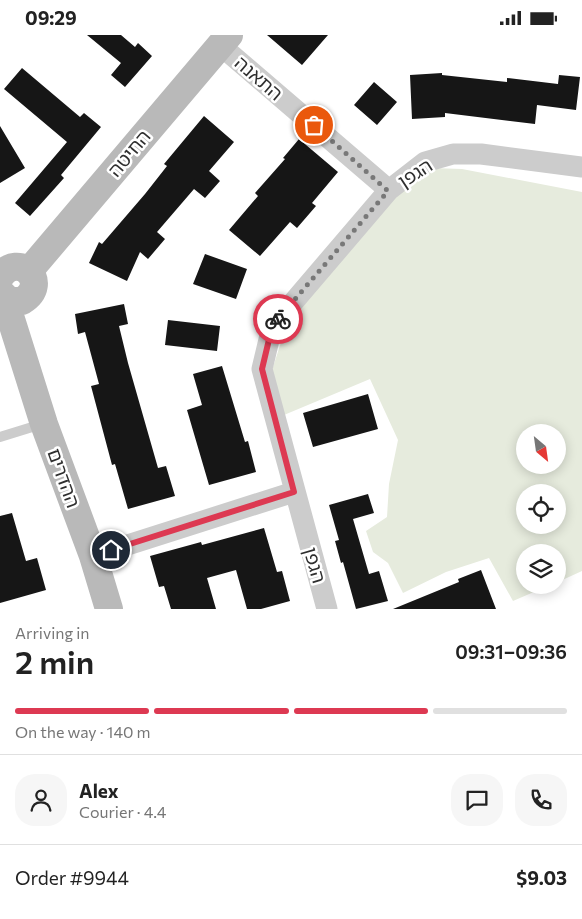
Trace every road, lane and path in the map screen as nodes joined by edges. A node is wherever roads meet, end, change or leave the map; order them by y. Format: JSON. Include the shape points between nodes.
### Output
{"nodes":[{"id":1,"x":225,"y":40,"type":"edge"},
{"id":2,"x":582,"y":167,"type":"edge"},
{"id":3,"x":388,"y":191,"type":"junction"},
{"id":4,"x":10,"y":280,"type":"edge"},
{"id":5,"x":44,"y":424,"type":"junction"},
{"id":6,"x":0,"y":437,"type":"edge"},
{"id":7,"x":294,"y":492,"type":"junction"},
{"id":8,"x":93,"y":556,"type":"junction"},
{"id":9,"x":109,"y":609,"type":"edge"},
{"id":10,"x":327,"y":609,"type":"edge"}],
"edges":[{"from":1,"to":3,"type":"street","name":"התאנה"},
{"from":1,"to":4,"type":"main road","name":"החיטה"},
{"from":2,"to":3,"type":"street","name":"הגפן","via":[[481,154],[453,154],[425,162]]},
{"from":3,"to":7,"type":"street","name":"הגפן","via":[[272,327],[262,369]]},
{"from":4,"to":5,"type":"main road","name":"ההדרים","via":[[28,375]]},
{"from":5,"to":6,"type":"lane"},
{"from":5,"to":8,"type":"main road","name":"ההדרים"},
{"from":7,"to":8,"type":"street"},
{"from":7,"to":10,"type":"street","name":"הגפן"},
{"from":8,"to":9,"type":"main road","name":"ההדרים"}]}
